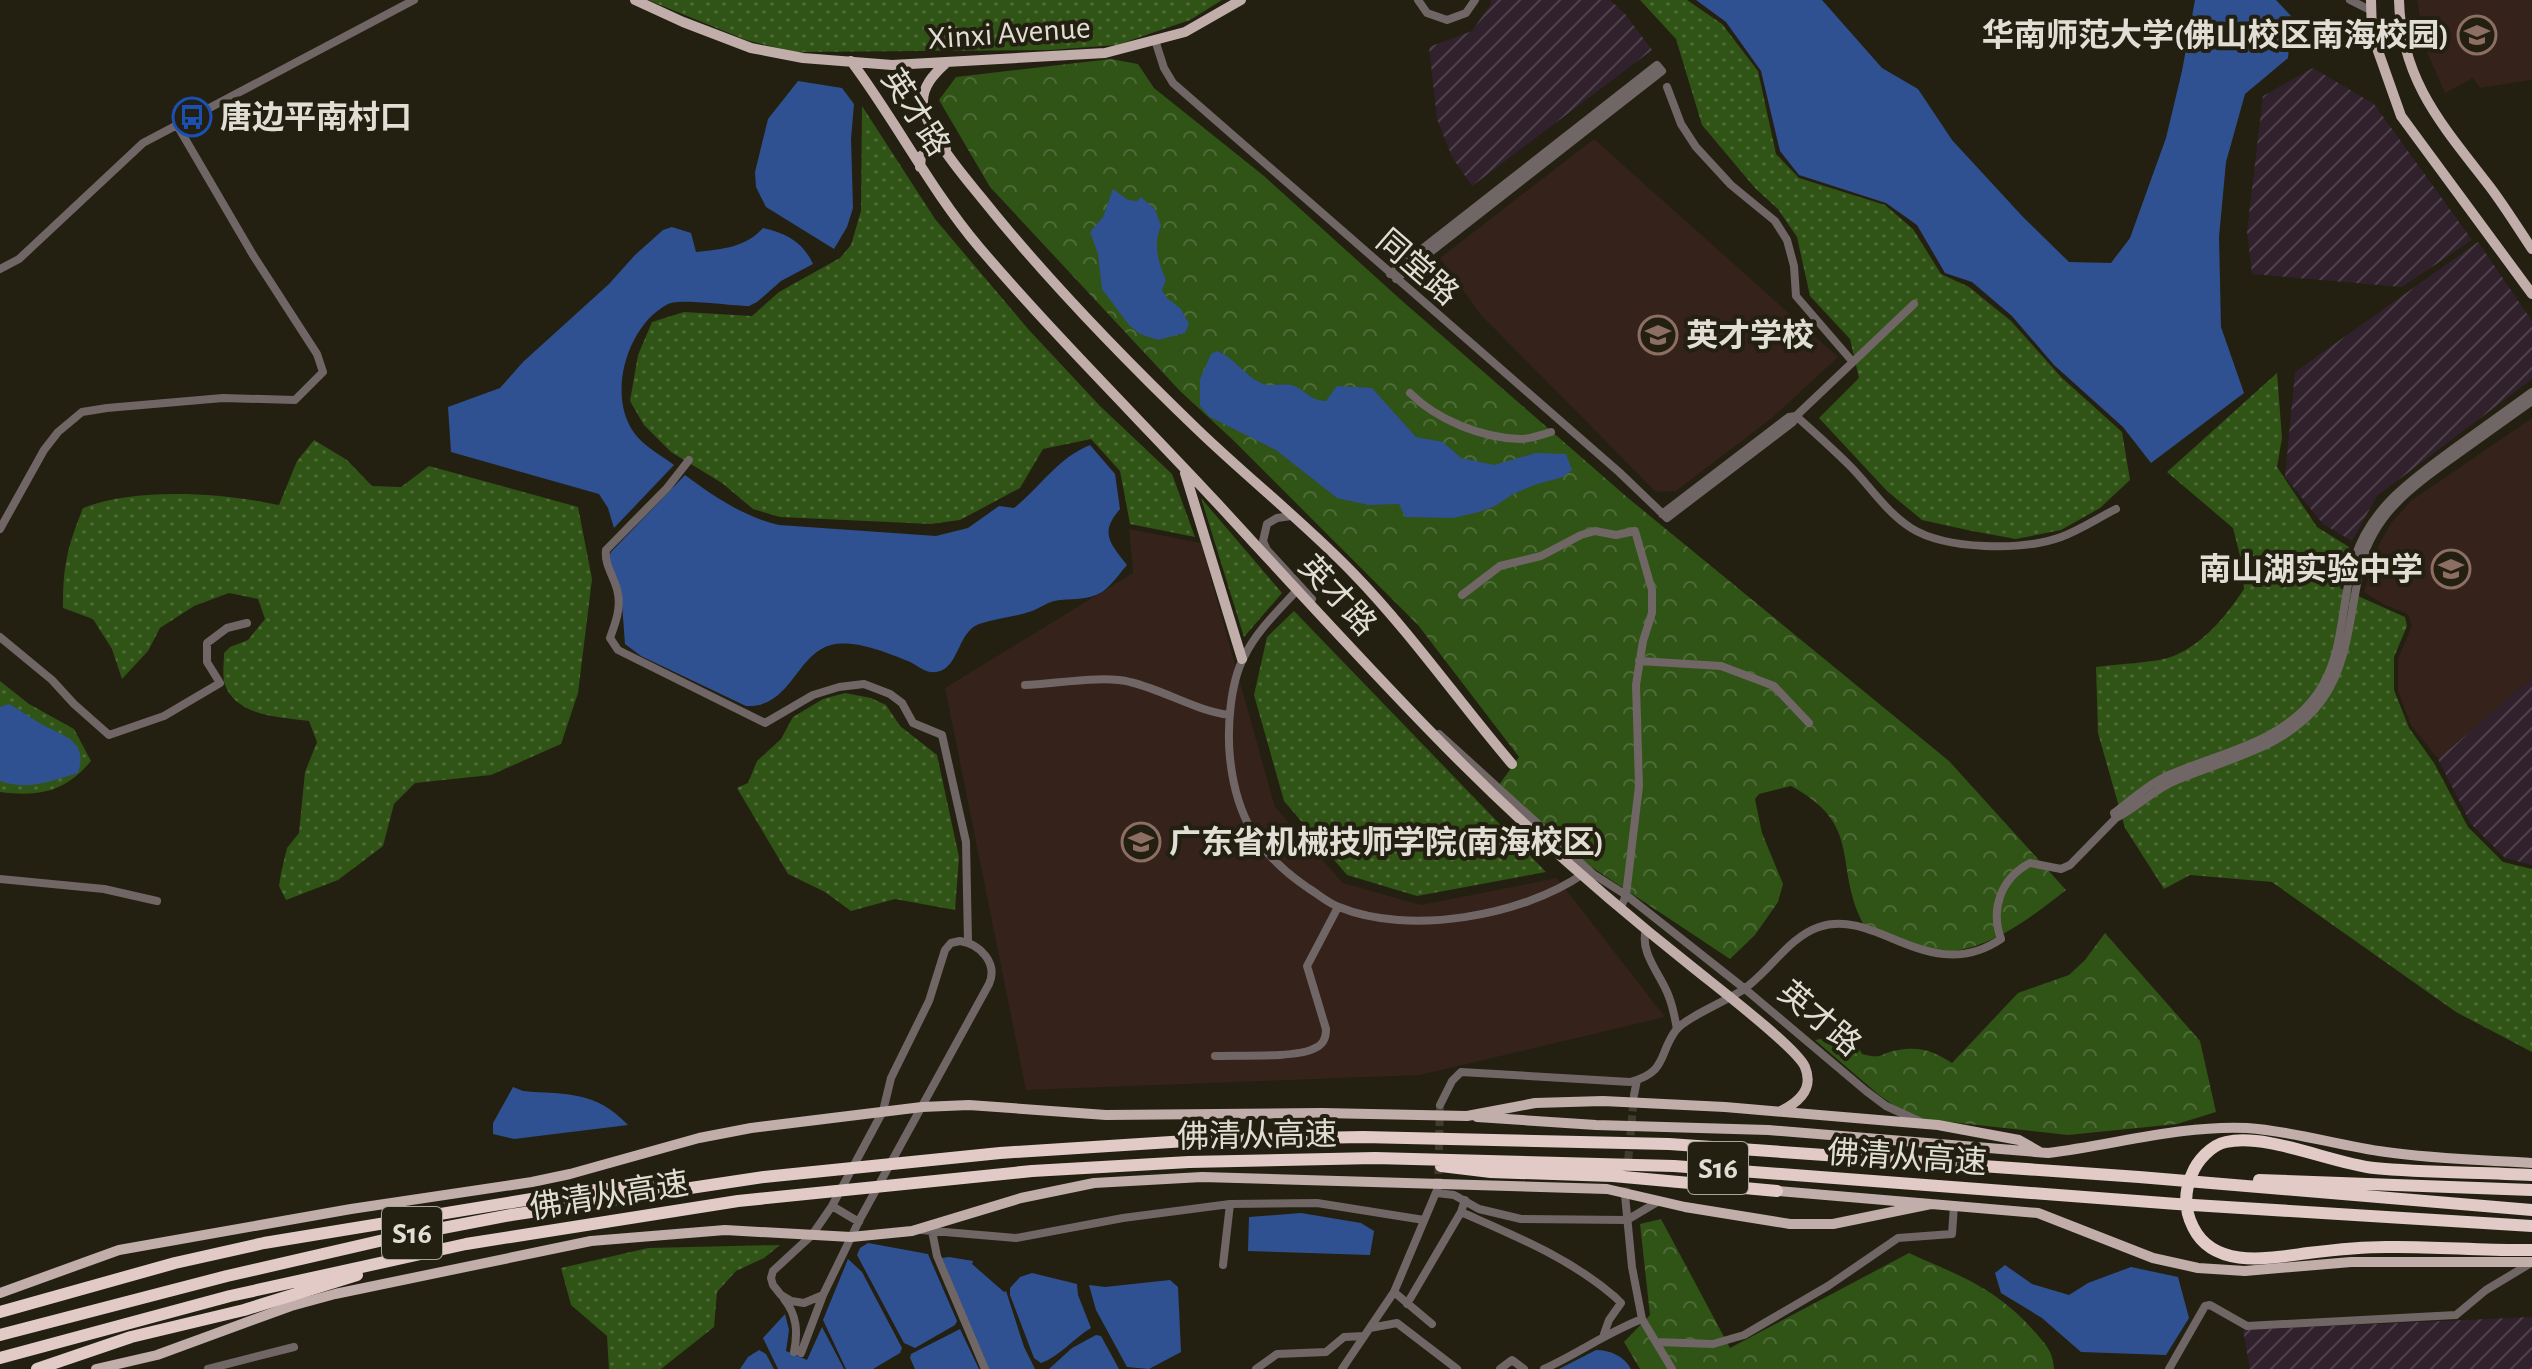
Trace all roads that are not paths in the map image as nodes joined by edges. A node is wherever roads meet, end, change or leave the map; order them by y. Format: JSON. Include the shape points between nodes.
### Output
{"nodes":[{"id":1,"x":414,"y":0,"type":"edge"},
{"id":2,"x":635,"y":0,"type":"edge"},
{"id":3,"x":1241,"y":0,"type":"edge"},
{"id":4,"x":1418,"y":0,"type":"edge"},
{"id":5,"x":1475,"y":0,"type":"edge"},
{"id":6,"x":2350,"y":0,"type":"edge"},
{"id":7,"x":2399,"y":0,"type":"edge"},
{"id":8,"x":2372,"y":5,"type":"edge"},
{"id":9,"x":1155,"y":40,"type":"junction"},
{"id":10,"x":851,"y":61,"type":"junction"},
{"id":11,"x":946,"y":63,"type":"junction"},
{"id":12,"x":1660,"y":68,"type":"dead end"},
{"id":13,"x":1667,"y":87,"type":"dead end"},
{"id":14,"x":177,"y":125,"type":"junction"},
{"id":15,"x":946,"y":149,"type":"junction"},
{"id":16,"x":920,"y":167,"type":"junction"},
{"id":17,"x":2532,"y":249,"type":"edge"},
{"id":18,"x":0,"y":269,"type":"edge"},
{"id":19,"x":1393,"y":277,"type":"junction"},
{"id":20,"x":2532,"y":294,"type":"edge"},
{"id":21,"x":1914,"y":304,"type":"dead end"},
{"id":22,"x":1852,"y":361,"type":"junction"},
{"id":23,"x":2532,"y":392,"type":"edge"},
{"id":24,"x":1410,"y":393,"type":"dead end"},
{"id":25,"x":2532,"y":401,"type":"edge"},
{"id":26,"x":1796,"y":416,"type":"junction"},
{"id":27,"x":1551,"y":432,"type":"dead end"},
{"id":28,"x":689,"y":460,"type":"dead end"},
{"id":29,"x":1184,"y":467,"type":"junction"},
{"id":30,"x":2116,"y":509,"type":"dead end"},
{"id":31,"x":1291,"y":516,"type":"junction"},
{"id":32,"x":0,"y":529,"type":"edge"},
{"id":33,"x":1299,"y":588,"type":"junction"},
{"id":34,"x":1462,"y":595,"type":"dead end"},
{"id":35,"x":247,"y":623,"type":"dead end"},
{"id":36,"x":0,"y":637,"type":"edge"},
{"id":37,"x":1242,"y":659,"type":"junction"},
{"id":38,"x":1639,"y":661,"type":"junction"},
{"id":39,"x":1025,"y":685,"type":"dead end"},
{"id":40,"x":1229,"y":715,"type":"junction"},
{"id":41,"x":1809,"y":723,"type":"dead end"},
{"id":42,"x":1512,"y":764,"type":"dead end"},
{"id":43,"x":2115,"y":815,"type":"junction"},
{"id":44,"x":1583,"y":874,"type":"junction"},
{"id":45,"x":0,"y":879,"type":"edge"},
{"id":46,"x":1626,"y":895,"type":"junction"},
{"id":47,"x":157,"y":901,"type":"dead end"},
{"id":48,"x":1338,"y":907,"type":"junction"},
{"id":49,"x":1621,"y":907,"type":"junction"},
{"id":50,"x":1646,"y":930,"type":"junction"},
{"id":51,"x":968,"y":942,"type":"junction"},
{"id":52,"x":1745,"y":989,"type":"junction"},
{"id":53,"x":1730,"y":997,"type":"junction"},
{"id":54,"x":1677,"y":1029,"type":"junction"},
{"id":55,"x":1215,"y":1056,"type":"dead end"},
{"id":56,"x":1637,"y":1080,"type":"junction"},
{"id":57,"x":1634,"y":1095,"type":"tunnel mouth"},
{"id":58,"x":1440,"y":1105,"type":"tunnel mouth"},
{"id":59,"x":922,"y":1107,"type":"junction"},
{"id":60,"x":883,"y":1111,"type":"junction"},
{"id":61,"x":1779,"y":1112,"type":"junction"},
{"id":62,"x":1467,"y":1116,"type":"junction"},
{"id":63,"x":1926,"y":1124,"type":"junction"},
{"id":64,"x":2040,"y":1152,"type":"junction"},
{"id":65,"x":1395,"y":1159,"type":"junction"},
{"id":66,"x":2532,"y":1163,"type":"edge"},
{"id":67,"x":2532,"y":1175,"type":"edge"},
{"id":68,"x":2139,"y":1177,"type":"junction"},
{"id":69,"x":734,"y":1181,"type":"junction"},
{"id":70,"x":2532,"y":1190,"type":"edge"},
{"id":71,"x":1777,"y":1191,"type":"joint"},
{"id":72,"x":1625,"y":1195,"type":"tunnel mouth"},
{"id":73,"x":1465,"y":1200,"type":"junction"},
{"id":74,"x":1660,"y":1200,"type":"junction"},
{"id":75,"x":1230,"y":1204,"type":"junction"},
{"id":76,"x":1931,"y":1204,"type":"junction"},
{"id":77,"x":1954,"y":1205,"type":"junction"},
{"id":78,"x":832,"y":1206,"type":"junction"},
{"id":79,"x":2532,"y":1210,"type":"edge"},
{"id":80,"x":1461,"y":1212,"type":"junction"},
{"id":81,"x":1424,"y":1220,"type":"junction"},
{"id":82,"x":1627,"y":1220,"type":"junction"},
{"id":83,"x":859,"y":1222,"type":"junction"},
{"id":84,"x":2532,"y":1226,"type":"edge"},
{"id":85,"x":912,"y":1231,"type":"junction"},
{"id":86,"x":932,"y":1231,"type":"junction"},
{"id":87,"x":812,"y":1235,"type":"junction"},
{"id":88,"x":851,"y":1237,"type":"junction"},
{"id":89,"x":448,"y":1247,"type":"junction"},
{"id":90,"x":2532,"y":1250,"type":"edge"},
{"id":91,"x":2532,"y":1262,"type":"edge"},
{"id":92,"x":1223,"y":1265,"type":"dead end"},
{"id":93,"x":1394,"y":1292,"type":"junction"},
{"id":94,"x":0,"y":1293,"type":"edge"},
{"id":95,"x":781,"y":1295,"type":"junction"},
{"id":96,"x":823,"y":1295,"type":"junction"},
{"id":97,"x":1407,"y":1304,"type":"junction"},
{"id":98,"x":0,"y":1312,"type":"edge"},
{"id":99,"x":1642,"y":1319,"type":"junction"},
{"id":100,"x":1432,"y":1324,"type":"dead end"},
{"id":101,"x":1367,"y":1332,"type":"junction"},
{"id":102,"x":1604,"y":1334,"type":"junction"},
{"id":103,"x":0,"y":1335,"type":"edge"},
{"id":104,"x":1656,"y":1342,"type":"junction"},
{"id":105,"x":294,"y":1347,"type":"dead end"},
{"id":106,"x":0,"y":1358,"type":"edge"},
{"id":107,"x":1344,"y":1368,"type":"edge"},
{"id":108,"x":37,"y":1369,"type":"edge"},
{"id":109,"x":96,"y":1369,"type":"edge"},
{"id":110,"x":208,"y":1369,"type":"edge"},
{"id":111,"x":985,"y":1369,"type":"edge"},
{"id":112,"x":1256,"y":1369,"type":"edge"},
{"id":113,"x":1457,"y":1369,"type":"edge"},
{"id":114,"x":1500,"y":1369,"type":"edge"},
{"id":115,"x":1524,"y":1369,"type":"edge"},
{"id":116,"x":1544,"y":1369,"type":"edge"},
{"id":117,"x":1672,"y":1369,"type":"edge"},
{"id":118,"x":2169,"y":1369,"type":"edge"}],
"edges":[{"from":1,"to":14,"type":"street"},
{"from":2,"to":10,"type":"main road","name":"Xinxi Avenue","via":[[751,48]]},
{"from":3,"to":9,"type":"main road","name":"Xinxi Avenue","via":[[1185,32]]},
{"from":4,"to":5,"type":"street","via":[[1427,13],[1447,20],[1466,13]]},
{"from":6,"to":8,"type":"street"},
{"from":7,"to":17,"type":"main road","via":[[2400,29],[2426,102]]},
{"from":8,"to":20,"type":"main road","via":[[2372,34],[2401,116]]},
{"from":9,"to":11,"type":"main road","name":"Xinxi Avenue","via":[[1105,53]]},
{"from":9,"to":19,"type":"street","name":"同堂路","via":[[1173,83]]},
{"from":10,"to":11,"type":"main road","name":"Xinxi Avenue"},
{"from":10,"to":16,"type":"main road","name":"英才路"},
{"from":11,"to":15,"type":"main road","via":[[931,77],[923,103]]},
{"from":12,"to":19,"type":"street"},
{"from":13,"to":22,"type":"street","via":[[1681,124],[1705,158],[1775,221],[1787,240],[1796,296]]},
{"from":14,"to":18,"type":"street","via":[[143,143],[19,259]]},
{"from":14,"to":32,"type":"street","via":[[323,372],[295,400],[223,398],[82,412],[44,450]]},
{"from":15,"to":16,"type":"main road","via":[[935,146],[926,152]]},
{"from":15,"to":31,"type":"main road","via":[[1032,259],[1097,330]]},
{"from":16,"to":29,"type":"main road","name":"英才路","via":[[978,246]]},
{"from":19,"to":26,"type":"street","name":"同堂路","via":[[1664,516]]},
{"from":21,"to":22,"type":"street"},
{"from":22,"to":26,"type":"street"},
{"from":23,"to":43,"type":"street","via":[[2403,486],[2367,528],[2353,561],[2329,673],[2299,714],[2275,734],[2152,784]]},
{"from":24,"to":27,"type":"street","via":[[1426,409],[1491,434],[1522,440]]},
{"from":25,"to":43,"type":"street","via":[[2408,490],[2378,526],[2362,564],[2335,678],[2299,724],[2267,746],[2177,780]]},
{"from":26,"to":30,"type":"street","via":[[1912,529],[1954,542],[2009,548],[2046,542]]},
{"from":28,"to":51,"type":"street","via":[[606,550],[619,607],[610,638],[618,650],[765,723],[813,695],[864,684],[890,694],[913,723],[942,735],[966,842]]},
{"from":29,"to":33,"type":"main road","name":"英才路"},
{"from":29,"to":37,"type":"main road"},
{"from":31,"to":33,"type":"street","name":"英才路","via":[[1267,524],[1263,541]]},
{"from":31,"to":42,"type":"main road","via":[[1357,577]]},
{"from":33,"to":37,"type":"street","via":[[1265,623]]},
{"from":33,"to":44,"type":"main road","name":"英才路","via":[[1433,735]]},
{"from":33,"to":46,"type":"street","name":"英才路","via":[[1430,725],[1593,874]]},
{"from":34,"to":38,"type":"street","via":[[1500,566],[1541,556],[1581,535],[1635,531],[1652,590],[1652,613]]},
{"from":35,"to":36,"type":"street","via":[[227,628],[207,643],[207,662],[220,683],[164,716],[109,735]]},
{"from":37,"to":40,"type":"street"},
{"from":38,"to":41,"type":"street","via":[[1721,666],[1774,686]]},
{"from":38,"to":46,"type":"street","via":[[1639,786]]},
{"from":39,"to":40,"type":"street","via":[[1128,681],[1207,712]]},
{"from":40,"to":48,"type":"street","via":[[1232,774],[1257,842],[1286,873]]},
{"from":43,"to":52,"type":"street","via":[[2070,865],[2061,869],[2030,863],[2015,870],[1995,913],[2001,939],[1989,948],[1926,953],[1860,927],[1828,924],[1804,934]]},
{"from":44,"to":48,"type":"street","via":[[1557,890],[1476,916],[1412,921]]},
{"from":44,"to":49,"type":"main road","name":"英才路"},
{"from":45,"to":47,"type":"street","via":[[104,889]]},
{"from":46,"to":49,"type":"street"},
{"from":46,"to":52,"type":"street","name":"英才路"},
{"from":48,"to":55,"type":"street","via":[[1307,966],[1326,1029],[1322,1044],[1304,1052]]},
{"from":49,"to":50,"type":"main road","name":"英才路"},
{"from":50,"to":53,"type":"main road","name":"英才路"},
{"from":50,"to":54,"type":"street","via":[[1649,958],[1670,998]]},
{"from":51,"to":59,"type":"street","via":[[992,964],[992,977]]},
{"from":51,"to":60,"type":"street","via":[[951,943],[945,950],[929,1001],[891,1078]]},
{"from":52,"to":53,"type":"street"},
{"from":52,"to":63,"type":"street","name":"英才路","via":[[1886,1106]]},
{"from":53,"to":54,"type":"street"},
{"from":53,"to":61,"type":"main road","name":"英才路","via":[[1804,1063],[1808,1084],[1803,1096]]},
{"from":54,"to":56,"type":"street","via":[[1658,1068]]},
{"from":56,"to":57,"type":"street"},
{"from":56,"to":58,"type":"street","via":[[1461,1072]]},
{"from":59,"to":60,"type":"main road"},
{"from":59,"to":62,"type":"main road","via":[[969,1105],[1106,1115]]},
{"from":59,"to":83,"type":"street"},
{"from":60,"to":78,"type":"street"},
{"from":60,"to":94,"type":"main road","via":[[751,1128],[545,1179],[119,1250]]},
{"from":61,"to":62,"type":"main road","via":[[1603,1101],[1535,1103]]},
{"from":61,"to":63,"type":"main road"},
{"from":62,"to":64,"type":"main road","via":[[1768,1130]]},
{"from":63,"to":64,"type":"main road","via":[[2019,1140]]},
{"from":64,"to":66,"type":"main road","via":[[2177,1132],[2247,1128],[2386,1152]]},
{"from":65,"to":71,"type":"highway","via":[[1491,1172],[1613,1176]]},
{"from":65,"to":84,"type":"highway","name":"佛清从高速","number":"S16","via":[[1701,1167]]},
{"from":65,"to":89,"type":"highway","name":"佛清从高速","number":"S16","via":[[1032,1171],[711,1204]]},
{"from":67,"to":90,"type":"highway","via":[[2373,1168],[2258,1141],[2224,1142],[2205,1153],[2185,1193],[2197,1236],[2229,1255],[2256,1260],[2385,1246]]},
{"from":68,"to":69,"type":"highway","name":"佛清从高速","number":"S16","via":[[1699,1146],[1243,1138],[1056,1149]]},
{"from":68,"to":70,"type":"highway"},
{"from":68,"to":79,"type":"highway","name":"佛清从高速","number":"S16"},
{"from":69,"to":98,"type":"highway","via":[[589,1191],[341,1228],[175,1263]]},
{"from":69,"to":103,"type":"highway","name":"佛清从高速","number":"S16","via":[[401,1236]]},
{"from":71,"to":76,"type":"main road"},
{"from":72,"to":82,"type":"street"},
{"from":73,"to":80,"type":"street"},
{"from":73,"to":81,"type":"street","via":[[1437,1190]]},
{"from":73,"to":82,"type":"street","via":[[1479,1209],[1521,1219]]},
{"from":74,"to":76,"type":"main road","via":[[1790,1224],[1833,1224]]},
{"from":74,"to":82,"type":"street"},
{"from":74,"to":85,"type":"main road","via":[[1607,1189],[1202,1177],[1094,1183],[1021,1198]]},
{"from":75,"to":81,"type":"street","via":[[1317,1203]]},
{"from":75,"to":86,"type":"street","via":[[1016,1238]]},
{"from":75,"to":92,"type":"street"},
{"from":76,"to":77,"type":"main road"},
{"from":77,"to":91,"type":"main road","via":[[2038,1213],[2153,1258],[2198,1268]]},
{"from":77,"to":104,"type":"street","via":[[1952,1234],[1898,1238],[1744,1335],[1713,1344]]},
{"from":78,"to":83,"type":"street"},
{"from":78,"to":87,"type":"street"},
{"from":80,"to":97,"type":"street"},
{"from":80,"to":102,"type":"street","via":[[1540,1247],[1599,1283],[1621,1303]]},
{"from":81,"to":93,"type":"street"},
{"from":82,"to":99,"type":"street"},
{"from":83,"to":88,"type":"street"},
{"from":85,"to":86,"type":"street"},
{"from":85,"to":88,"type":"main road"},
{"from":86,"to":111,"type":"street","via":[[937,1256]]},
{"from":87,"to":88,"type":"main road"},
{"from":87,"to":95,"type":"street","via":[[773,1271],[773,1285]]},
{"from":87,"to":109,"type":"main road","via":[[725,1230],[591,1241],[335,1294],[157,1355]]},
{"from":88,"to":96,"type":"street"},
{"from":89,"to":106,"type":"highway","name":"佛清从高速","number":"S16","via":[[230,1296]]},
{"from":89,"to":108,"type":"highway"},
{"from":91,"to":118,"type":"street","via":[[2456,1315],[2247,1326],[2205,1306]]},
{"from":93,"to":97,"type":"street"},
{"from":93,"to":101,"type":"street"},
{"from":95,"to":96,"type":"street","via":[[797,1303]]},
{"from":95,"to":96,"type":"street","via":[[792,1310],[798,1352]]},
{"from":97,"to":100,"type":"street"},
{"from":99,"to":102,"type":"street"},
{"from":99,"to":104,"type":"street"},
{"from":101,"to":107,"type":"street"},
{"from":101,"to":112,"type":"street","via":[[1344,1337],[1326,1352],[1277,1354]]},
{"from":101,"to":113,"type":"street","via":[[1397,1323]]},
{"from":102,"to":116,"type":"street"},
{"from":104,"to":117,"type":"street"},
{"from":105,"to":110,"type":"street"},
{"from":114,"to":115,"type":"street","via":[[1512,1360]]}]}
